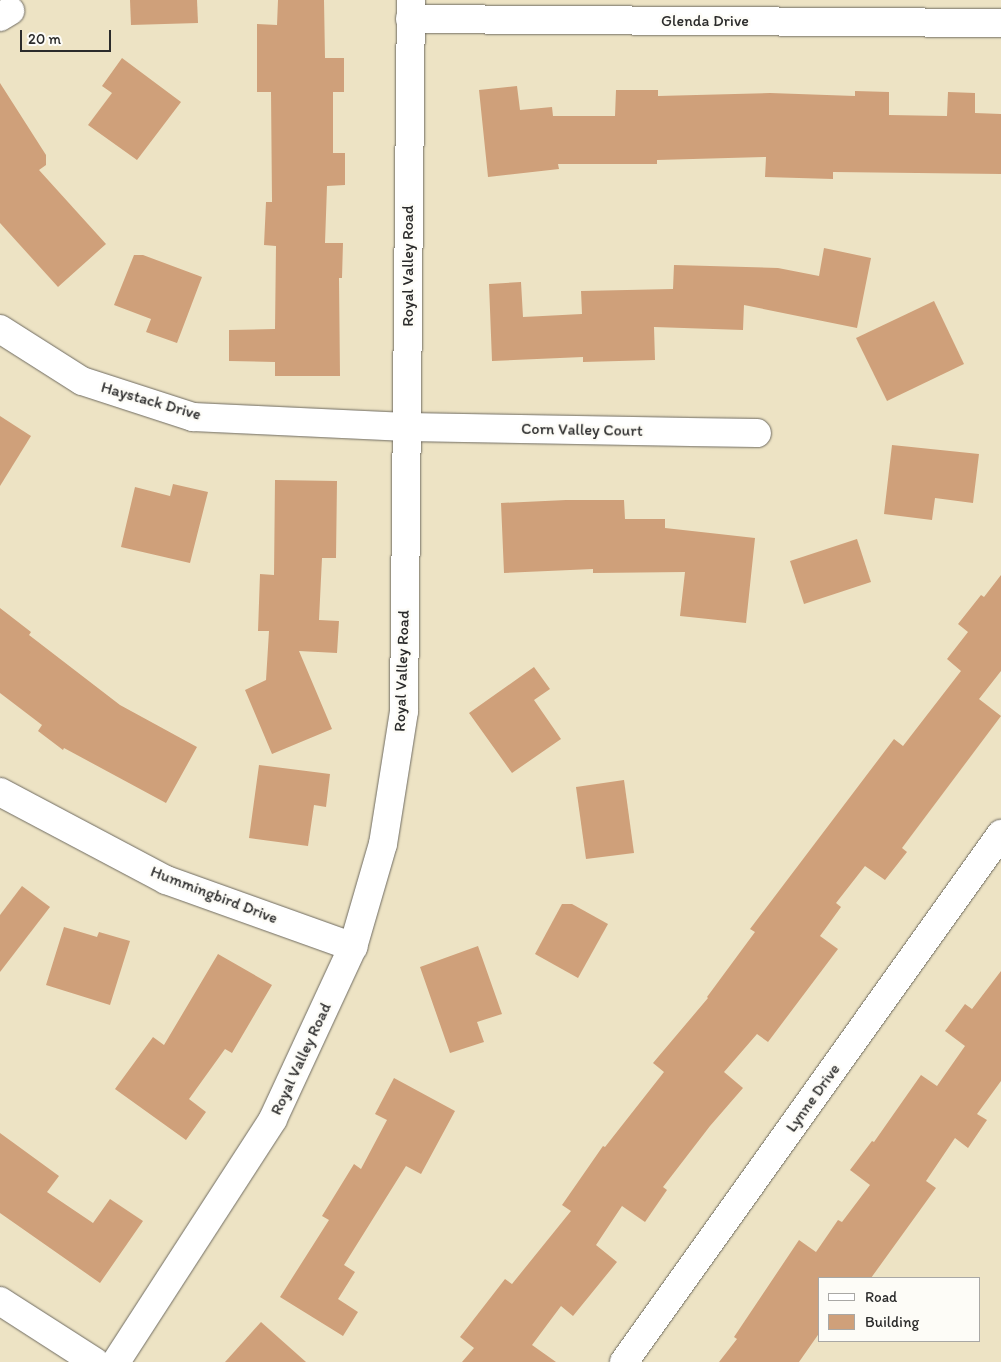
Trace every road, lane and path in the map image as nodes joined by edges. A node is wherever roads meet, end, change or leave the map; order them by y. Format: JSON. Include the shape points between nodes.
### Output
{"nodes":[{"id":1,"x":410,"y":9,"type":"edge"},
{"id":2,"x":1001,"y":23,"type":"edge"},
{"id":3,"x":0,"y":329,"type":"edge"},
{"id":4,"x":407,"y":427,"type":"junction"},
{"id":5,"x":756,"y":433,"type":"dead end"},
{"id":6,"x":0,"y":792,"type":"edge"},
{"id":7,"x":1001,"y":834,"type":"edge"},
{"id":8,"x":353,"y":947,"type":"junction"},
{"id":9,"x":0,"y":1301,"type":"edge"},
{"id":10,"x":95,"y":1362,"type":"edge"},
{"id":11,"x":116,"y":1362,"type":"edge"},
{"id":12,"x":624,"y":1362,"type":"edge"}],
"edges":[{"from":1,"to":2,"type":"street","name":"Glenda Drive"},
{"from":1,"to":4,"type":"street","name":"Royal Valley Road"},
{"from":3,"to":4,"type":"street","name":"Haystack Drive","via":[[82,381],[192,417]]},
{"from":4,"to":5,"type":"street","name":"Corn Valley Court"},
{"from":4,"to":8,"type":"street","name":"Royal Valley Road","via":[[404,711],[383,844]]},
{"from":6,"to":8,"type":"street","name":"Hummingbird Drive","via":[[166,880]]},
{"from":7,"to":12,"type":"street","name":"Lynne Drive"},
{"from":8,"to":11,"type":"street","name":"Royal Valley Road","via":[[273,1119]]},
{"from":9,"to":10,"type":"street"}]}
